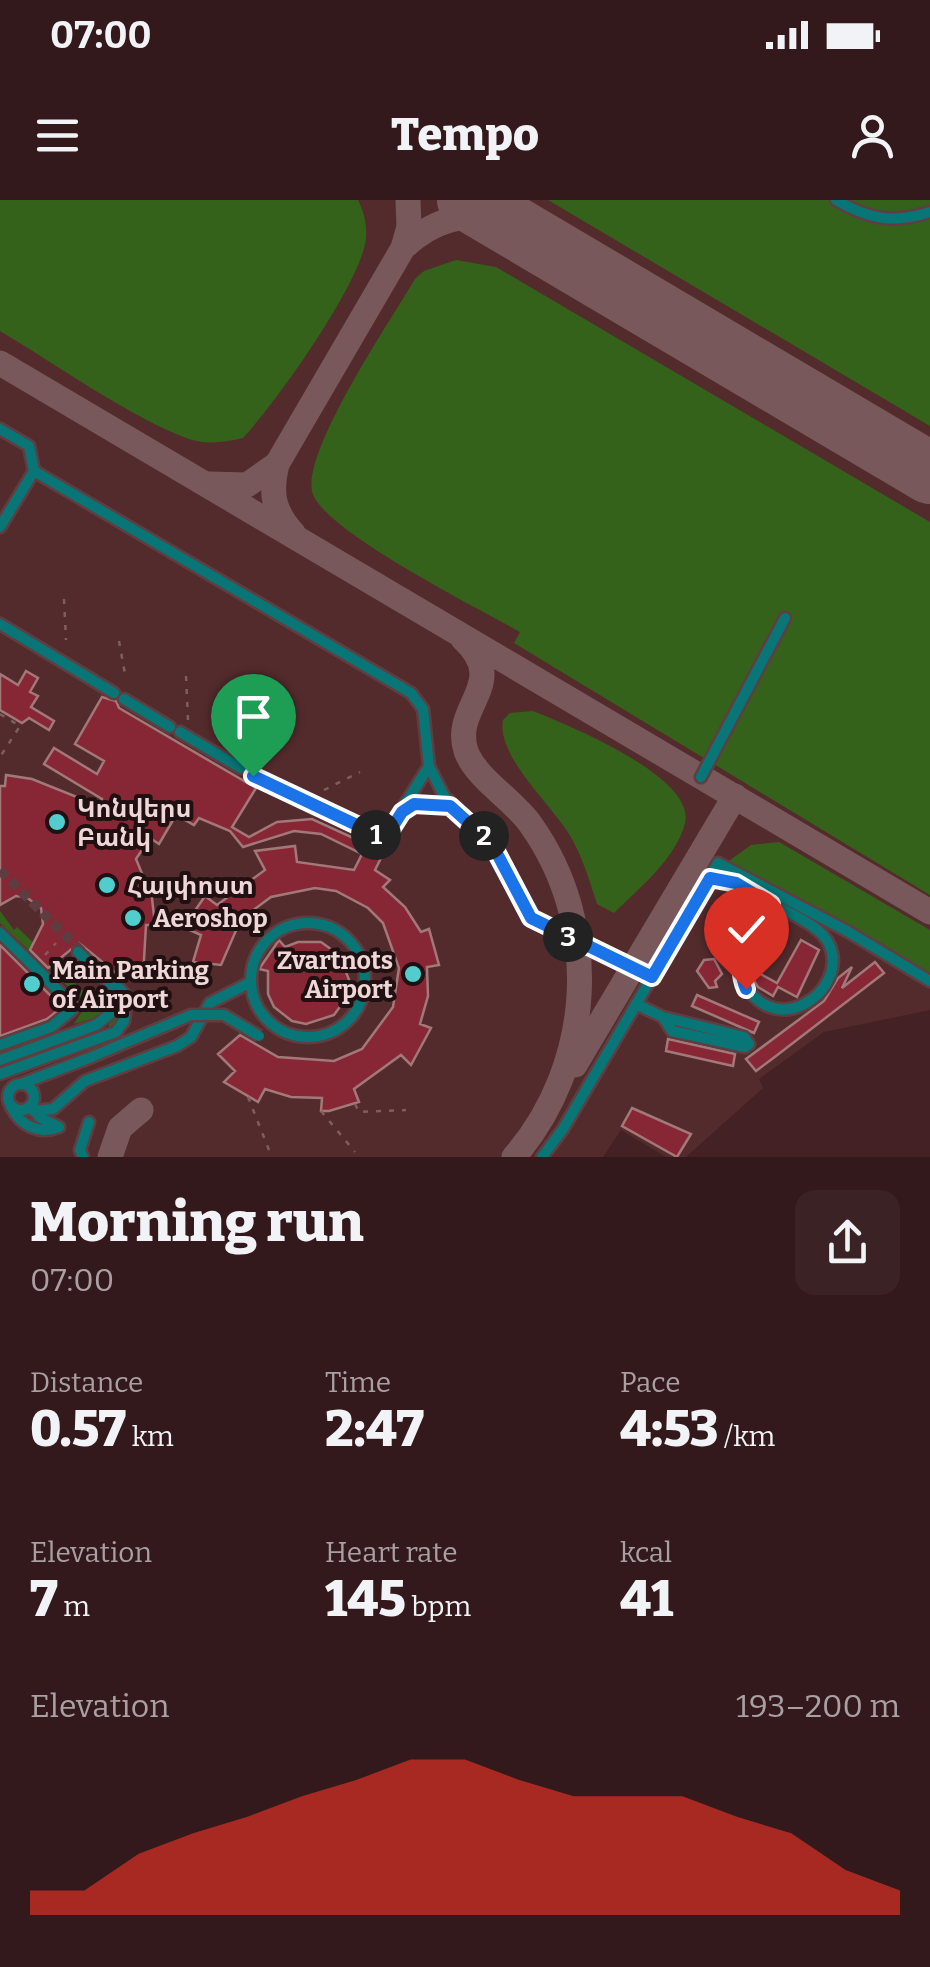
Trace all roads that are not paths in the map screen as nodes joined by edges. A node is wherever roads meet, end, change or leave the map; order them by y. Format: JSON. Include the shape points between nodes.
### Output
{"nodes":[{"id":1,"x":836,"y":200,"type":"edge"},
{"id":2,"x":930,"y":212,"type":"edge"},
{"id":3,"x":0,"y":429,"type":"edge"},
{"id":4,"x":34,"y":471,"type":"junction"},
{"id":5,"x":0,"y":527,"type":"edge"},
{"id":6,"x":785,"y":618,"type":"dead end"},
{"id":7,"x":0,"y":624,"type":"edge"},
{"id":8,"x":429,"y":766,"type":"junction"},
{"id":9,"x":702,"y":776,"type":"dead end"},
{"id":10,"x":450,"y":806,"type":"junction"},
{"id":11,"x":402,"y":812,"type":"junction"},
{"id":12,"x":710,"y":878,"type":"junction"},
{"id":13,"x":771,"y":904,"type":"junction"},
{"id":14,"x":0,"y":933,"type":"edge"},
{"id":15,"x":78,"y":952,"type":"tunnel mouth"},
{"id":16,"x":652,"y":977,"type":"junction"},
{"id":17,"x":930,"y":981,"type":"edge"},
{"id":18,"x":251,"y":982,"type":"junction"},
{"id":19,"x":119,"y":988,"type":"dead end"},
{"id":20,"x":636,"y":1004,"type":"junction"},
{"id":21,"x":664,"y":1017,"type":"junction"},
{"id":22,"x":259,"y":1036,"type":"dead end"},
{"id":23,"x":0,"y":1046,"type":"edge"},
{"id":24,"x":0,"y":1060,"type":"edge"},
{"id":25,"x":0,"y":1074,"type":"edge"},
{"id":26,"x":16,"y":1086,"type":"junction"},
{"id":27,"x":0,"y":1091,"type":"edge"},
{"id":28,"x":7,"y":1103,"type":"edge"},
{"id":29,"x":33,"y":1108,"type":"junction"},
{"id":30,"x":89,"y":1122,"type":"dead end"},
{"id":31,"x":83,"y":1157,"type":"edge"},
{"id":32,"x":542,"y":1157,"type":"edge"}],
"edges":[{"from":1,"to":2,"type":"lane","via":[[866,218]]},
{"from":3,"to":4,"type":"lane","via":[[29,446]]},
{"from":4,"to":5,"type":"lane"},
{"from":4,"to":8,"type":"lane","via":[[412,693],[425,716]]},
{"from":6,"to":9,"type":"lane"},
{"from":7,"to":11,"type":"lane","via":[[246,771],[380,836]]},
{"from":8,"to":10,"type":"lane"},
{"from":8,"to":11,"type":"lane"},
{"from":10,"to":11,"type":"lane","via":[[426,802]]},
{"from":10,"to":16,"type":"lane","via":[[492,844],[531,918]]},
{"from":12,"to":13,"type":"lane","via":[[736,883]]},
{"from":12,"to":16,"type":"lane"},
{"from":12,"to":17,"type":"lane","via":[[718,863]]},
{"from":13,"to":13,"type":"lane","via":[[818,931],[833,958],[828,979],[794,1010],[761,1005],[739,973]]},
{"from":14,"to":23,"type":"lane","via":[[72,1010],[51,1028]]},
{"from":15,"to":24,"type":"lane","via":[[115,988],[111,1012],[96,1025]]},
{"from":16,"to":20,"type":"lane"},
{"from":18,"to":18,"type":"lane","via":[[269,1022],[310,1037],[350,1019],[365,978],[347,938],[306,923],[266,941]]},
{"from":18,"to":29,"type":"lane","via":[[210,1004],[191,1037],[177,1046],[86,1082],[53,1109]]},
{"from":19,"to":25,"type":"lane","via":[[127,1010],[116,1032]]},
{"from":20,"to":21,"type":"lane"},
{"from":20,"to":32,"type":"lane"},
{"from":21,"to":21,"type":"lane","via":[[744,1037],[749,1044],[672,1031]]},
{"from":22,"to":26,"type":"lane","bridge":true,"via":[[224,1016],[191,1015]]},
{"from":26,"to":27,"type":"lane"},
{"from":26,"to":28,"type":"lane"},
{"from":26,"to":29,"type":"lane","via":[[33,1092]]},
{"from":28,"to":29,"type":"lane"},
{"from":28,"to":29,"type":"lane","via":[[21,1122],[39,1131],[59,1127]]},
{"from":30,"to":31,"type":"lane"}]}
